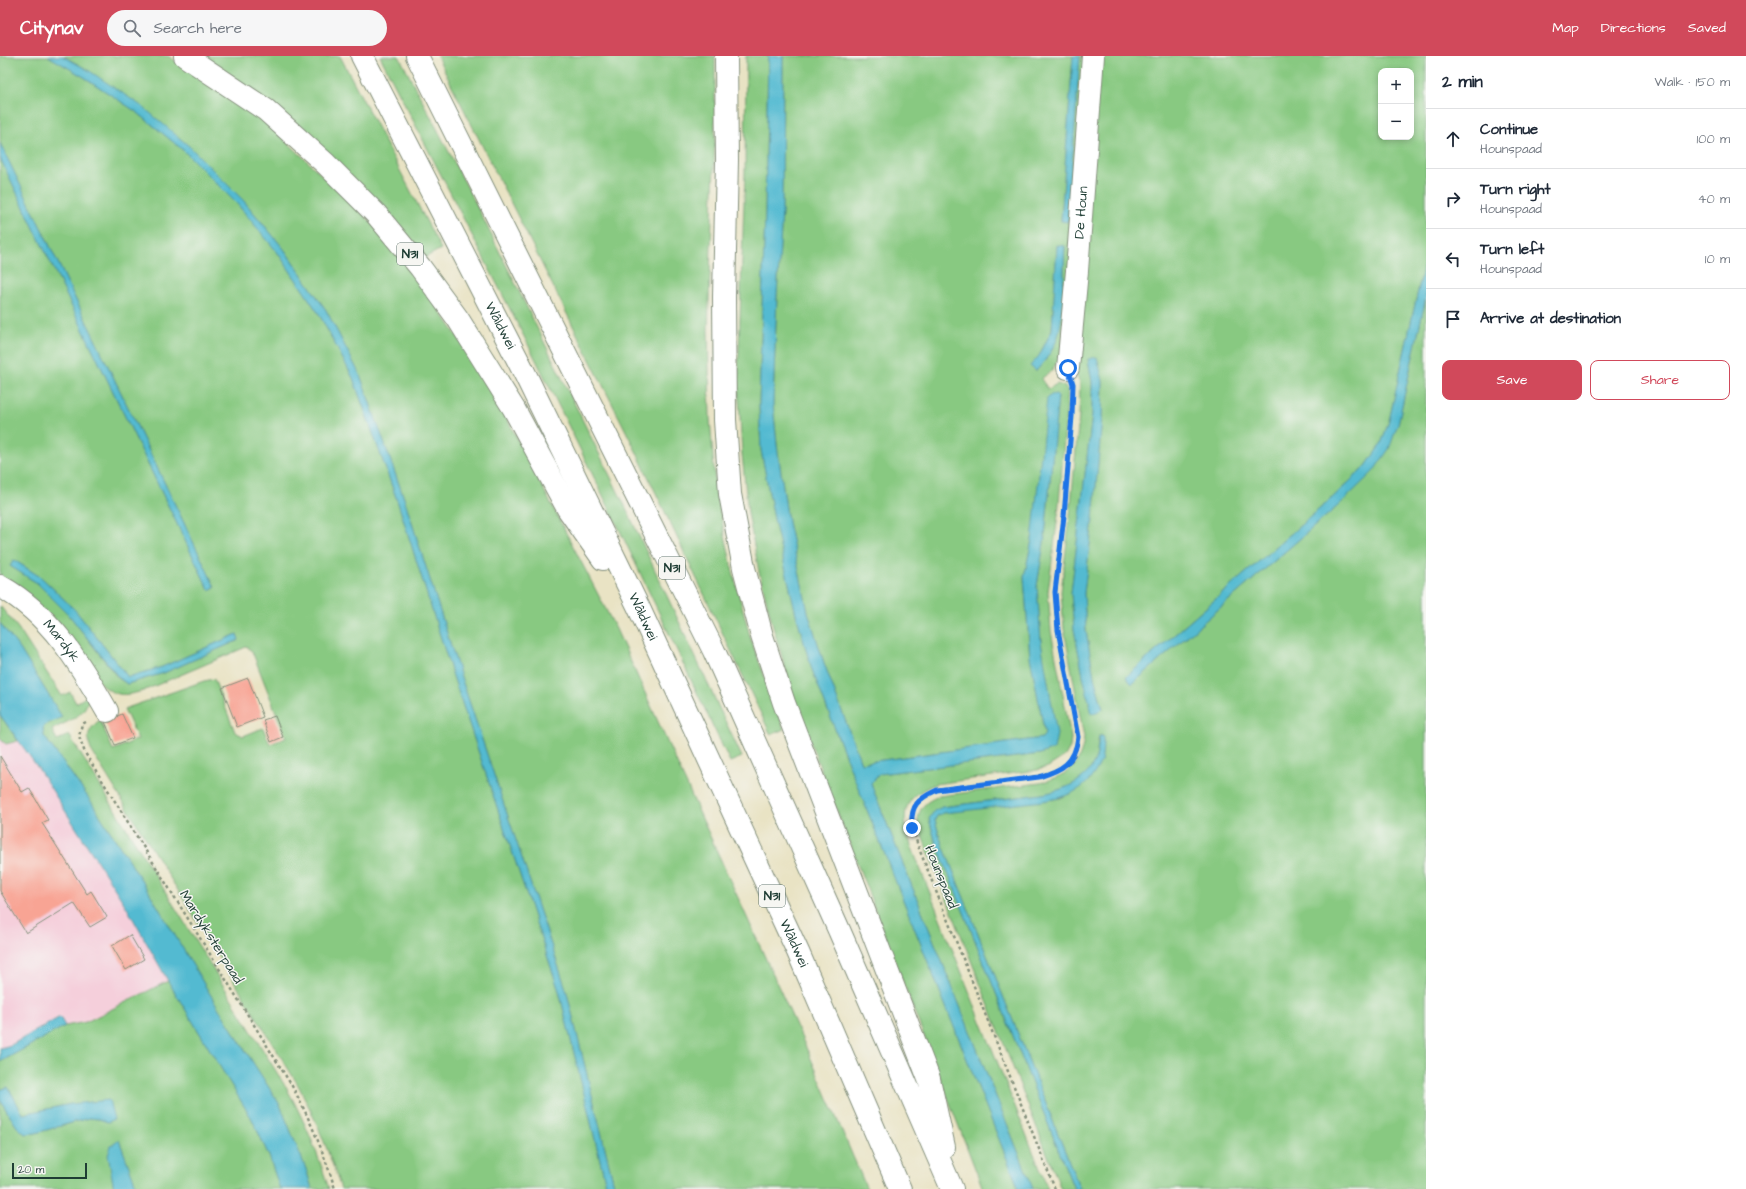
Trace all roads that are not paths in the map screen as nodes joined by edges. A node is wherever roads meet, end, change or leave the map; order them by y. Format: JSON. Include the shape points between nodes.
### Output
{"nodes":[{"id":1,"x":185,"y":56,"type":"edge"},
{"id":2,"x":362,"y":56,"type":"edge"},
{"id":3,"x":417,"y":56,"type":"edge"},
{"id":4,"x":726,"y":56,"type":"edge"},
{"id":5,"x":1093,"y":56,"type":"edge"},
{"id":6,"x":1068,"y":368,"type":"road end"},
{"id":7,"x":0,"y":586,"type":"edge"},
{"id":8,"x":638,"y":606,"type":"junction"},
{"id":9,"x":107,"y":711,"type":"road end"},
{"id":10,"x":900,"y":1189,"type":"edge"},
{"id":11,"x":953,"y":1189,"type":"edge"}],
"edges":[{"from":1,"to":8,"type":"main road","number":"N31","via":[[266,110],[376,214],[415,261],[458,319],[487,364],[568,509]]},
{"from":2,"to":8,"type":"main road","name":"Wâldwei","number":"N31","via":[[525,374]]},
{"from":3,"to":11,"type":"main road","number":"N31","via":[[714,651]]},
{"from":4,"to":11,"type":"main road","number":"N31","via":[[725,420],[730,494],[744,568],[762,636],[784,703],[929,1079]]},
{"from":5,"to":6,"type":"main road","name":"De Houn"},
{"from":7,"to":9,"type":"main road","name":"Mardyk","via":[[33,608],[57,634],[83,669]]},
{"from":8,"to":10,"type":"main road","name":"Wâldwei","number":"N31","via":[[798,952]]}]}
